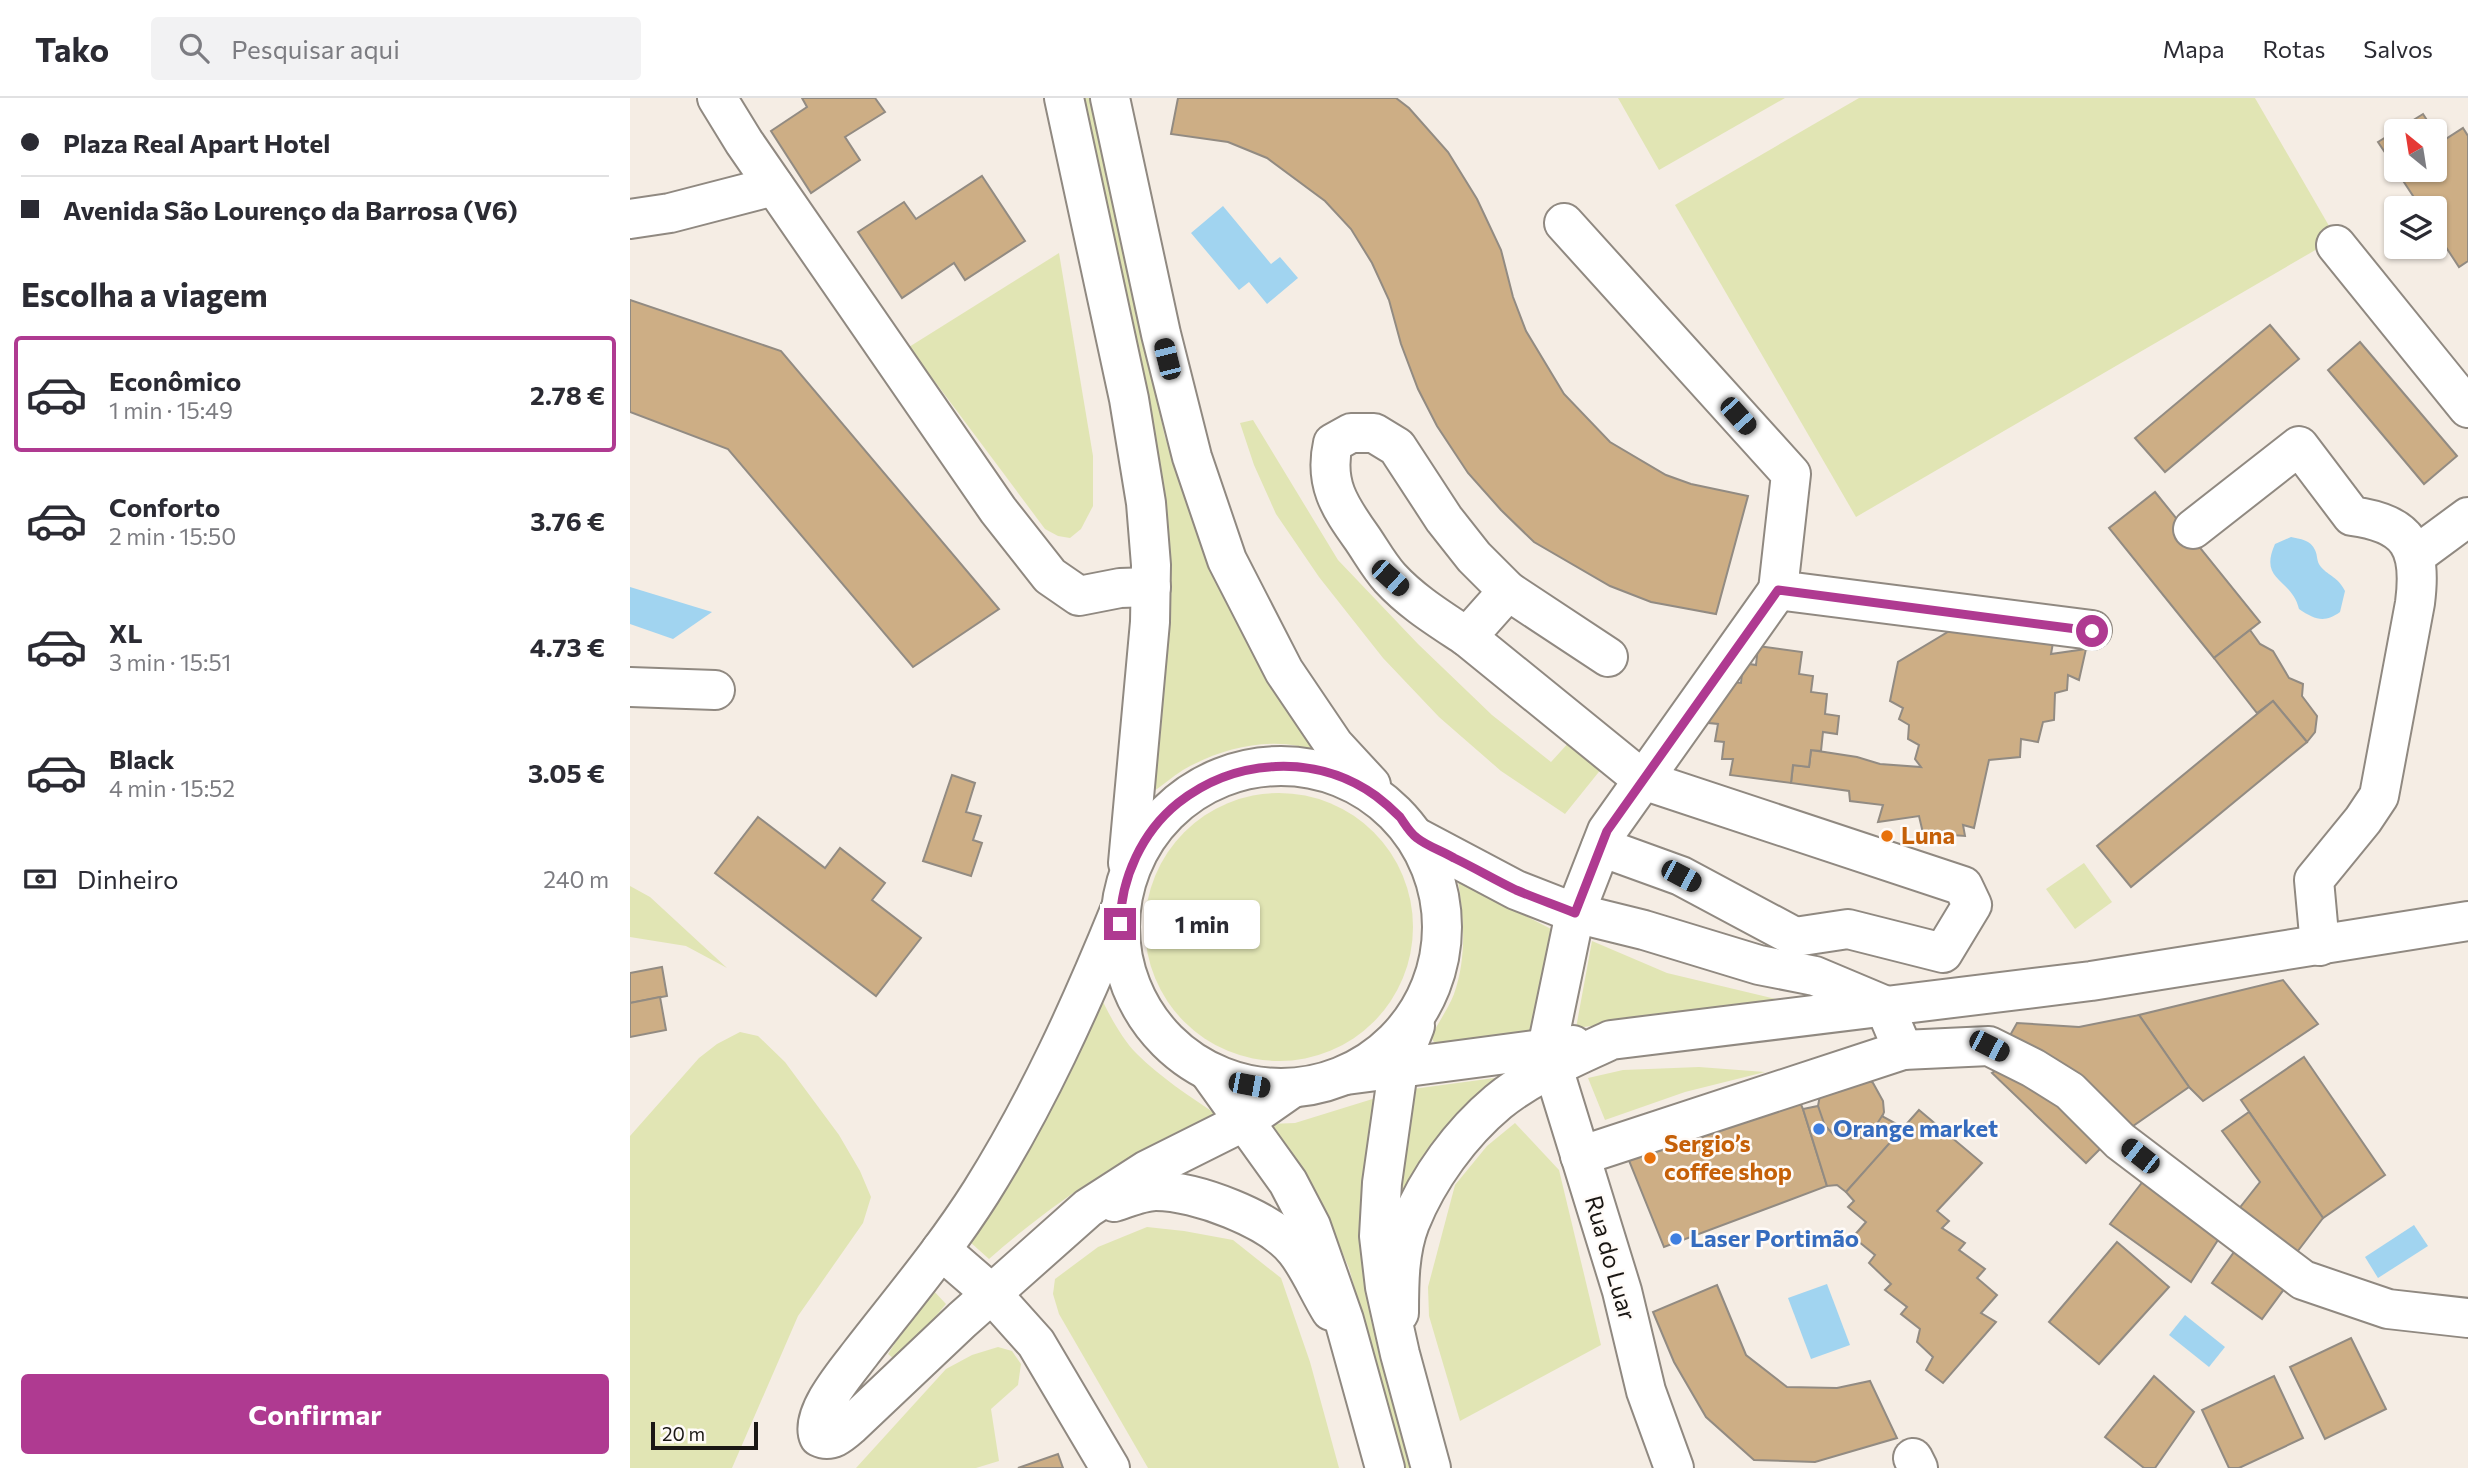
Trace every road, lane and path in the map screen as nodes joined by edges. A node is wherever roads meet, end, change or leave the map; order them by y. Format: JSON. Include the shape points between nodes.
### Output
{"nodes":[{"id":1,"x":717,"y":98,"type":"edge"},
{"id":2,"x":1064,"y":98,"type":"edge"},
{"id":3,"x":1110,"y":98,"type":"edge"},
{"id":4,"x":774,"y":186,"type":"junction"},
{"id":5,"x":630,"y":219,"type":"edge"},
{"id":6,"x":1564,"y":223,"type":"dead end"},
{"id":7,"x":2336,"y":245,"type":"dead end"},
{"id":8,"x":2468,"y":408,"type":"edge"},
{"id":9,"x":2468,"y":517,"type":"edge"},
{"id":10,"x":2193,"y":530,"type":"dead end"},
{"id":11,"x":2415,"y":556,"type":"junction"},
{"id":12,"x":1151,"y":587,"type":"junction"},
{"id":13,"x":1778,"y":590,"type":"junction"},
{"id":14,"x":1508,"y":591,"type":"junction"},
{"id":15,"x":2092,"y":631,"type":"dead end"},
{"id":16,"x":1467,"y":637,"type":"junction"},
{"id":17,"x":1608,"y":657,"type":"dead end"},
{"id":18,"x":630,"y":687,"type":"edge"},
{"id":19,"x":715,"y":690,"type":"dead end"},
{"id":20,"x":1643,"y":780,"type":"junction"},
{"id":21,"x":1407,"y":826,"type":"junction"},
{"id":22,"x":1601,"y":847,"type":"junction"},
{"id":23,"x":1123,"y":896,"type":"junction"},
{"id":24,"x":1575,"y":913,"type":"junction"},
{"id":25,"x":2468,"y":921,"type":"edge"},
{"id":26,"x":1794,"y":937,"type":"junction"},
{"id":27,"x":2320,"y":946,"type":"junction"},
{"id":28,"x":1815,"y":976,"type":"junction"},
{"id":29,"x":1426,"y":998,"type":"junction"},
{"id":30,"x":1884,"y":1005,"type":"junction"},
{"id":31,"x":1903,"y":1050,"type":"junction"},
{"id":32,"x":1549,"y":1058,"type":"junction"},
{"id":33,"x":1398,"y":1069,"type":"junction"},
{"id":34,"x":1209,"y":1072,"type":"junction"},
{"id":35,"x":1346,"y":1075,"type":"junction"},
{"id":36,"x":1291,"y":1088,"type":"junction"},
{"id":37,"x":1245,"y":1121,"type":"junction"},
{"id":38,"x":1580,"y":1156,"type":"junction"},
{"id":39,"x":1088,"y":1208,"type":"junction"},
{"id":40,"x":941,"y":1250,"type":"junction"},
{"id":41,"x":992,"y":1294,"type":"junction"},
{"id":42,"x":2468,"y":1318,"type":"edge"},
{"id":43,"x":1351,"y":1344,"type":"junction"},
{"id":44,"x":1399,"y":1354,"type":"junction"},
{"id":45,"x":1110,"y":1468,"type":"edge"},
{"id":46,"x":1385,"y":1468,"type":"edge"},
{"id":47,"x":1431,"y":1468,"type":"edge"},
{"id":48,"x":1674,"y":1468,"type":"edge"}],
"edges":[{"from":1,"to":4,"type":"street"},
{"from":2,"to":12,"type":"street","via":[[1129,399],[1146,503]]},
{"from":3,"to":21,"type":"street","via":[[1188,445],[1227,560],[1284,671],[1334,745]]},
{"from":4,"to":5,"type":"street","via":[[670,214]]},
{"from":4,"to":12,"type":"street","via":[[998,510],[1050,576],[1079,596]]},
{"from":6,"to":13,"type":"street","via":[[1791,474]]},
{"from":7,"to":8,"type":"street"},
{"from":9,"to":11,"type":"street"},
{"from":10,"to":11,"type":"street","via":[[2299,446],[2353,516],[2377,519],[2398,530]]},
{"from":11,"to":27,"type":"street","via":[[2415,603],[2379,796],[2314,880]]},
{"from":12,"to":23,"type":"street"},
{"from":13,"to":15,"type":"street"},
{"from":13,"to":20,"type":"street"},
{"from":14,"to":16,"type":"street"},
{"from":14,"to":16,"type":"street","via":[[1444,519],[1397,447],[1374,433],[1350,433],[1333,443],[1328,463],[1341,510],[1390,578],[1424,609]]},
{"from":14,"to":17,"type":"street"},
{"from":16,"to":20,"type":"street"},
{"from":18,"to":19,"type":"street"},
{"from":20,"to":22,"type":"street"},
{"from":20,"to":26,"type":"street","via":[[1963,886],[1972,905],[1943,953],[1848,929]]},
{"from":21,"to":23,"type":"street","via":[[1377,797],[1326,772],[1289,766],[1243,770],[1216,779],[1169,811],[1141,848]]},
{"from":21,"to":24,"type":"street","via":[[1516,890]]},
{"from":21,"to":29,"type":"street","via":[[1429,862],[1442,916],[1442,944]]},
{"from":22,"to":24,"type":"street"},
{"from":22,"to":26,"type":"street","via":[[1681,876]]},
{"from":23,"to":34,"type":"street","via":[[1119,938],[1133,992],[1164,1039]]},
{"from":23,"to":40,"type":"street","via":[[1087,990],[1011,1142]]},
{"from":24,"to":28,"type":"street","via":[[1759,965]]},
{"from":24,"to":32,"type":"street"},
{"from":25,"to":27,"type":"street"},
{"from":26,"to":28,"type":"street"},
{"from":27,"to":30,"type":"street","via":[[1987,996]]},
{"from":28,"to":30,"type":"street"},
{"from":29,"to":33,"type":"street"},
{"from":29,"to":35,"type":"street","via":[[1393,1044]]},
{"from":30,"to":31,"type":"street"},
{"from":30,"to":32,"type":"street","via":[[1611,1040]]},
{"from":31,"to":38,"type":"street"},
{"from":31,"to":42,"type":"street","via":[[1989,1046],[2070,1091],[2120,1142],[2303,1280],[2388,1309]]},
{"from":32,"to":33,"type":"street"},
{"from":32,"to":38,"type":"street","name":"Rua do Luar"},
{"from":32,"to":44,"type":"street","via":[[1456,1144],[1409,1224],[1399,1276]]},
{"from":33,"to":35,"type":"street"},
{"from":33,"to":44,"type":"street","via":[[1379,1236]]},
{"from":34,"to":36,"type":"street","via":[[1263,1088]]},
{"from":34,"to":37,"type":"street"},
{"from":35,"to":36,"type":"street"},
{"from":36,"to":37,"type":"street"},
{"from":37,"to":39,"type":"street","via":[[1147,1170]]},
{"from":37,"to":43,"type":"street","via":[[1288,1182],[1311,1226]]},
{"from":38,"to":48,"type":"street","name":"Rua do Luar","via":[[1622,1291],[1646,1391]]},
{"from":39,"to":41,"type":"street"},
{"from":39,"to":43,"type":"street","via":[[1154,1191],[1220,1204],[1273,1229],[1296,1251]]},
{"from":40,"to":41,"type":"street"},
{"from":40,"to":41,"type":"street","via":[[833,1388],[816,1426],[819,1437],[833,1438],[850,1426]]},
{"from":41,"to":45,"type":"street","via":[[1036,1343]]},
{"from":43,"to":46,"type":"street"},
{"from":44,"to":47,"type":"street"}]}
